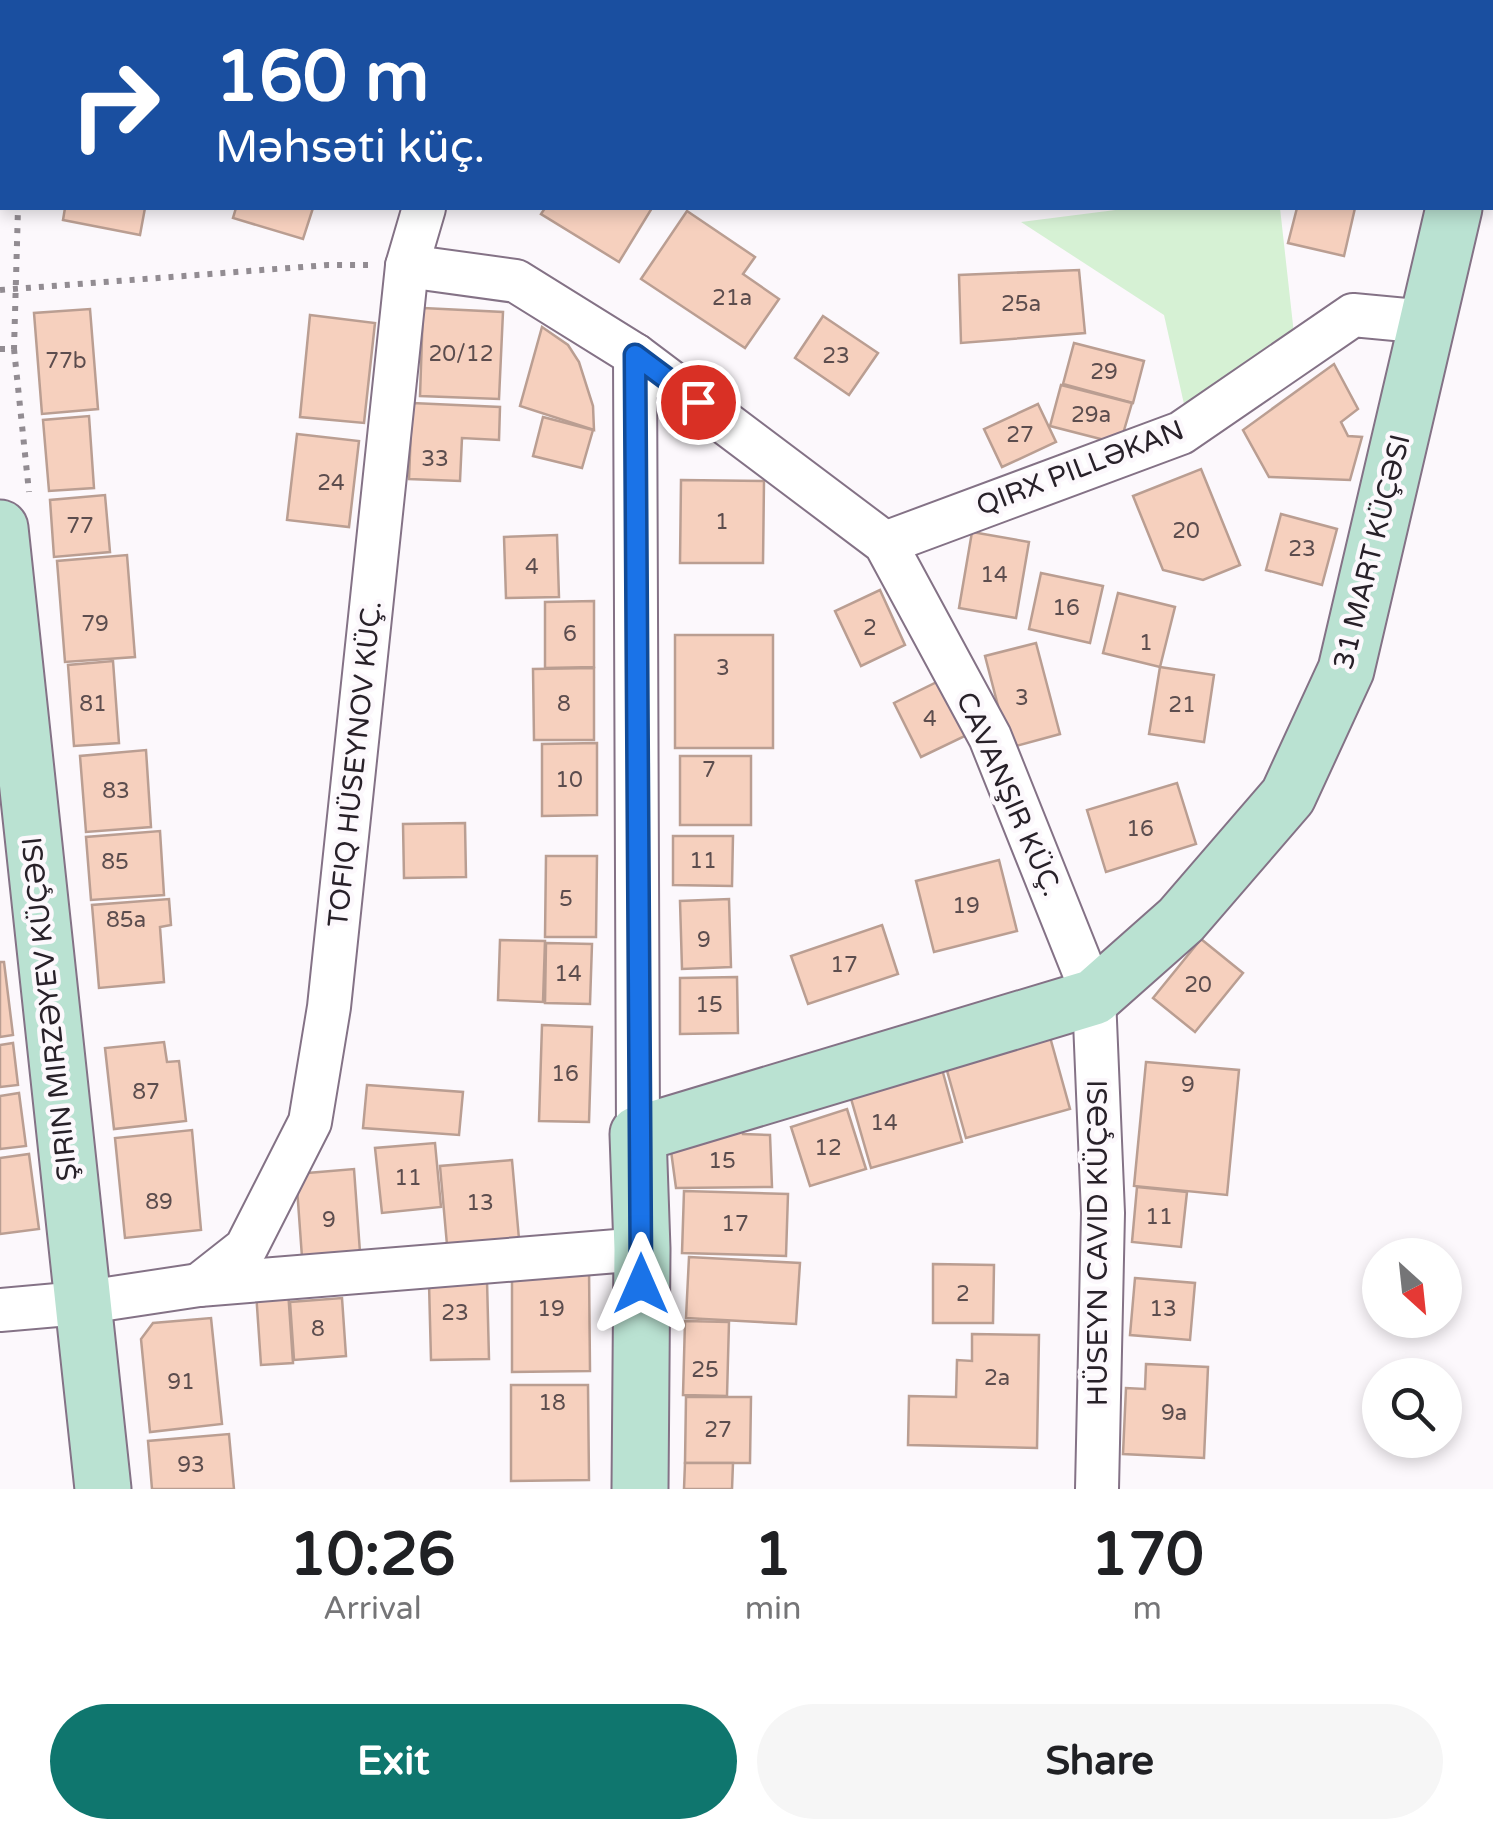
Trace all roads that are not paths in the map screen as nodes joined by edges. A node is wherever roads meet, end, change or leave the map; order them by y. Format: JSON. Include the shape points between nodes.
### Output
{"nodes":[{"id":1,"x":423,"y":210,"type":"edge"},
{"id":2,"x":1454,"y":210,"type":"edge"},
{"id":3,"x":407,"y":266,"type":"junction"},
{"id":4,"x":1426,"y":322,"type":"junction"},
{"id":5,"x":635,"y":355,"type":"junction"},
{"id":6,"x":0,"y":528,"type":"edge"},
{"id":7,"x":885,"y":543,"type":"junction"},
{"id":8,"x":1094,"y":996,"type":"junction"},
{"id":9,"x":638,"y":1134,"type":"junction"},
{"id":10,"x":642,"y":1248,"type":"junction"},
{"id":11,"x":200,"y":1286,"type":"junction"},
{"id":12,"x":80,"y":1303,"type":"junction"},
{"id":13,"x":0,"y":1310,"type":"edge"},
{"id":14,"x":103,"y":1489,"type":"edge"},
{"id":15,"x":640,"y":1489,"type":"edge"},
{"id":16,"x":1097,"y":1489,"type":"edge"}],
"edges":[{"from":1,"to":3,"type":"street","name":"TOFIQ HÜSEYNOV KÜÇ."},
{"from":2,"to":4,"type":"street","name":"31 MART KÜÇƏSI"},
{"from":3,"to":5,"type":"street","via":[[516,281]]},
{"from":3,"to":11,"type":"street","name":"TOFIQ HÜSEYNOV KÜÇ.","via":[[331,988],[310,1122],[246,1248]]},
{"from":4,"to":7,"type":"street","via":[[1353,315],[1181,432]]},
{"from":4,"to":8,"type":"street","name":"31 MART KÜÇƏSI","via":[[1346,670],[1288,796],[1181,920]]},
{"from":5,"to":7,"type":"street"},
{"from":5,"to":9,"type":"street"},
{"from":6,"to":12,"type":"street","name":"ŞIRIN MIRZƏYEV KÜÇƏSI"},
{"from":7,"to":8,"type":"street","name":"CAVANŞIR KÜÇ.","via":[[990,737]]},
{"from":8,"to":9,"type":"street","name":"31 MART KÜÇƏSI"},
{"from":8,"to":16,"type":"street","name":"HÜSEYN CAVID KÜÇƏSI","via":[[1104,1213]]},
{"from":9,"to":10,"type":"street"},
{"from":10,"to":11,"type":"street"},
{"from":10,"to":15,"type":"street"},
{"from":11,"to":12,"type":"street"},
{"from":12,"to":13,"type":"street"},
{"from":12,"to":14,"type":"street","name":"ŞIRIN MIRZƏYEV KÜÇƏSI"}]}
